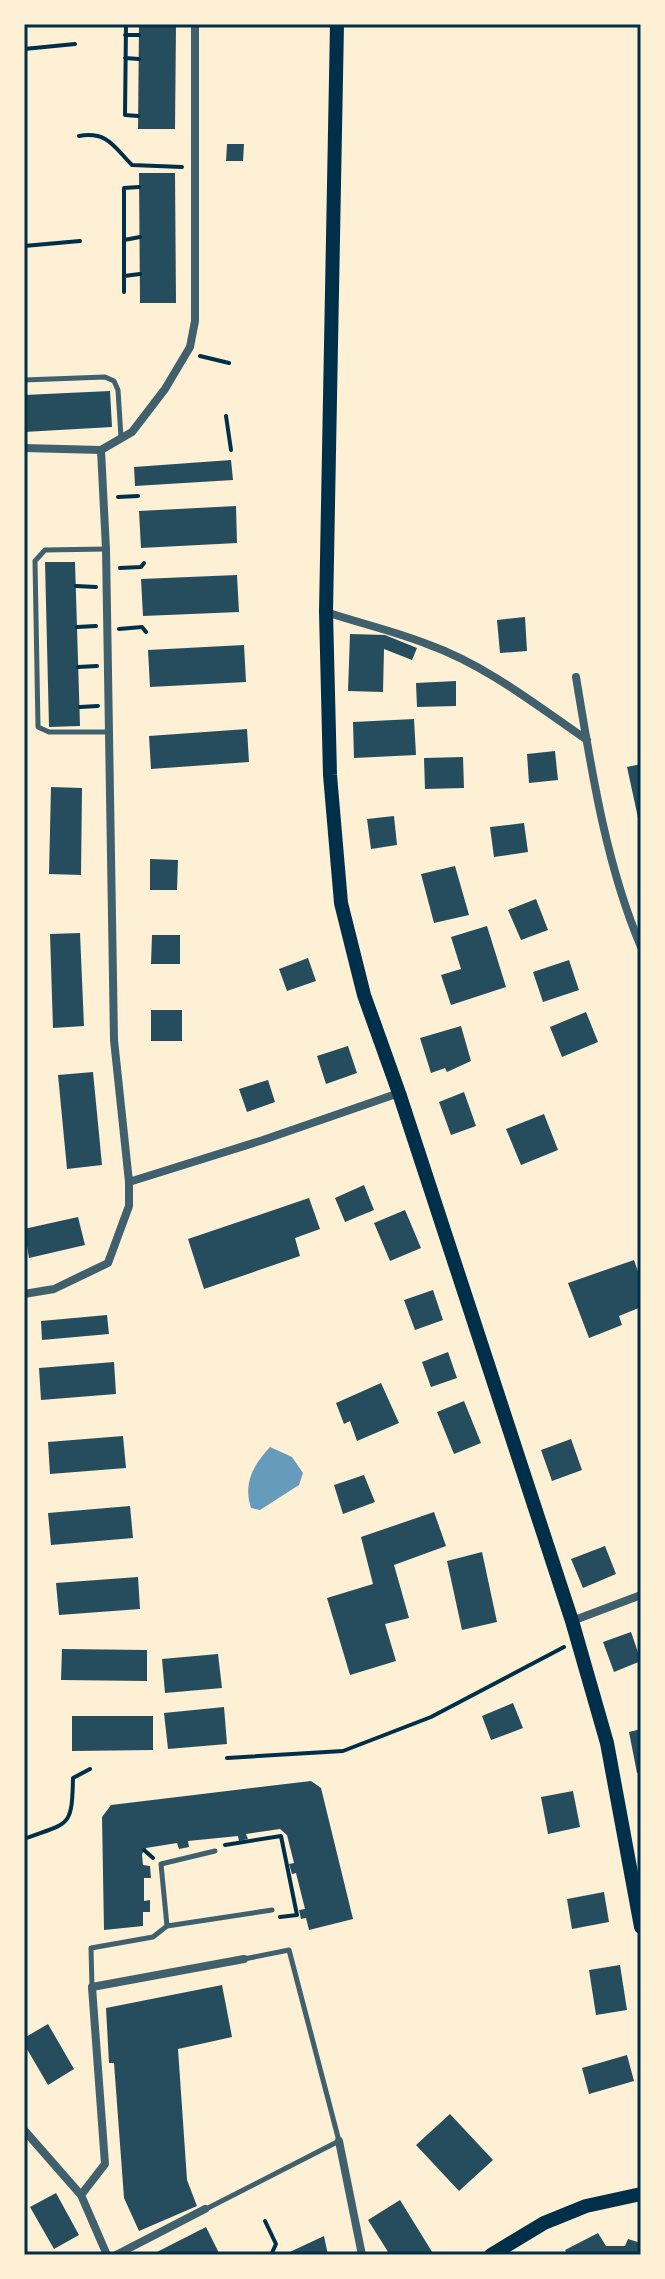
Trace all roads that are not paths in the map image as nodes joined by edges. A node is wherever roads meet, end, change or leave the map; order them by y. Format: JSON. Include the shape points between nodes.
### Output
{"nodes":[{"id":1,"x":195,"y":24,"type":"edge"},
{"id":2,"x":337,"y":24,"type":"edge"},
{"id":3,"x":24,"y":380,"type":"edge"},
{"id":4,"x":121,"y":438,"type":"junction"},
{"id":5,"x":24,"y":448,"type":"edge"},
{"id":6,"x":101,"y":450,"type":"junction"},
{"id":7,"x":106,"y":549,"type":"junction"},
{"id":8,"x":326,"y":612,"type":"junction"},
{"id":9,"x":576,"y":677,"type":"dead end"},
{"id":10,"x":108,"y":732,"type":"junction"},
{"id":11,"x":587,"y":740,"type":"junction"},
{"id":12,"x":641,"y":947,"type":"edge"},
{"id":13,"x":399,"y":1093,"type":"junction"},
{"id":14,"x":129,"y":1182,"type":"junction"},
{"id":15,"x":24,"y":1294,"type":"edge"},
{"id":16,"x":641,"y":1595,"type":"edge"},
{"id":17,"x":572,"y":1621,"type":"junction"},
{"id":18,"x":215,"y":1851,"type":"road end"},
{"id":19,"x":272,"y":1910,"type":"road end"},
{"id":20,"x":167,"y":1926,"type":"junction"},
{"id":21,"x":641,"y":1927,"type":"edge"},
{"id":22,"x":244,"y":1959,"type":"joint"},
{"id":23,"x":92,"y":1987,"type":"junction"},
{"id":24,"x":24,"y":2130,"type":"edge"},
{"id":25,"x":339,"y":2141,"type":"junction"},
{"id":26,"x":641,"y":2194,"type":"edge"},
{"id":27,"x":81,"y":2195,"type":"junction"},
{"id":28,"x":205,"y":2209,"type":"joint"},
{"id":29,"x":107,"y":2255,"type":"edge"},
{"id":30,"x":116,"y":2255,"type":"edge"},
{"id":31,"x":362,"y":2255,"type":"edge"},
{"id":32,"x":491,"y":2255,"type":"edge"}],
"edges":[{"from":1,"to":4,"type":"street","via":[[195,321],[190,347],[165,389],[132,432]]},
{"from":2,"to":8,"type":"main road"},
{"from":3,"to":4,"type":"lane","via":[[114,381]]},
{"from":4,"to":6,"type":"street"},
{"from":5,"to":6,"type":"street"},
{"from":6,"to":7,"type":"street"},
{"from":7,"to":10,"type":"street"},
{"from":7,"to":10,"type":"lane","via":[[45,550],[35,561],[35,576],[38,727],[49,732]]},
{"from":8,"to":11,"type":"street","via":[[428,644],[471,664]]},
{"from":8,"to":13,"type":"main road","via":[[330,775],[341,903],[364,995]]},
{"from":9,"to":11,"type":"street"},
{"from":10,"to":14,"type":"street","via":[[114,1040]]},
{"from":11,"to":12,"type":"street","via":[[623,904]]},
{"from":13,"to":14,"type":"street"},
{"from":13,"to":17,"type":"main road"},
{"from":14,"to":15,"type":"street","via":[[129,1206],[108,1263],[54,1289]]},
{"from":16,"to":17,"type":"street"},
{"from":17,"to":21,"type":"main road","via":[[607,1743]]},
{"from":18,"to":20,"type":"lane","via":[[161,1864]]},
{"from":19,"to":20,"type":"lane"},
{"from":20,"to":23,"type":"lane","via":[[153,1937],[91,1948]]},
{"from":22,"to":23,"type":"street"},
{"from":22,"to":25,"type":"lane","via":[[289,1950]]},
{"from":23,"to":27,"type":"street","via":[[105,2164]]},
{"from":24,"to":27,"type":"street"},
{"from":25,"to":28,"type":"lane"},
{"from":25,"to":31,"type":"street"},
{"from":26,"to":32,"type":"main road","via":[[586,2206],[544,2223]]},
{"from":27,"to":29,"type":"street"},
{"from":28,"to":30,"type":"street"}]}
